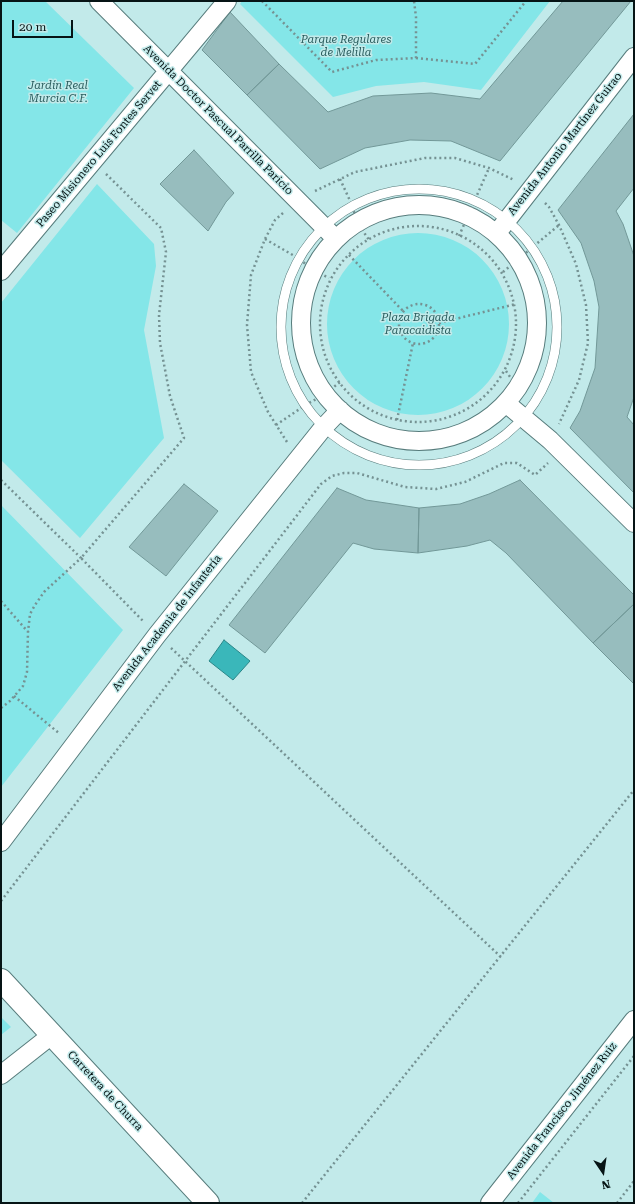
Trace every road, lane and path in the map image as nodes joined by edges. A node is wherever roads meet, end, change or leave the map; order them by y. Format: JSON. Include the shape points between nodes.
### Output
{"nodes":[{"id":1,"x":99,"y":1,"type":"edge"},
{"id":2,"x":227,"y":1,"type":"edge"},
{"id":3,"x":262,"y":1,"type":"edge"},
{"id":4,"x":414,"y":1,"type":"edge"},
{"id":5,"x":526,"y":1,"type":"edge"},
{"id":6,"x":634,"y":57,"type":"edge"},
{"id":7,"x":416,"y":58,"type":"junction"},
{"id":8,"x":169,"y":70,"type":"junction"},
{"id":9,"x":93,"y":161,"type":"junction"},
{"id":10,"x":489,"y":168,"type":"junction"},
{"id":11,"x":340,"y":179,"type":"junction"},
{"id":12,"x":530,"y":188,"type":"junction"},
{"id":13,"x":297,"y":200,"type":"junction"},
{"id":14,"x":471,"y":207,"type":"junction"},
{"id":15,"x":355,"y":213,"type":"junction"},
{"id":16,"x":323,"y":225,"type":"junction"},
{"id":17,"x":559,"y":225,"type":"junction"},
{"id":18,"x":502,"y":226,"type":"junction"},
{"id":19,"x":459,"y":236,"type":"junction"},
{"id":20,"x":265,"y":239,"type":"junction"},
{"id":21,"x":336,"y":239,"type":"junction"},
{"id":22,"x":369,"y":240,"type":"junction"},
{"id":23,"x":525,"y":254,"type":"junction"},
{"id":24,"x":349,"y":255,"type":"junction"},
{"id":25,"x":298,"y":258,"type":"junction"},
{"id":26,"x":313,"y":270,"type":"junction"},
{"id":27,"x":1,"y":271,"type":"edge"},
{"id":28,"x":503,"y":272,"type":"junction"},
{"id":29,"x":329,"y":278,"type":"junction"},
{"id":30,"x":516,"y":304,"type":"junction"},
{"id":31,"x":403,"y":311,"type":"junction"},
{"id":32,"x":439,"y":323,"type":"junction"},
{"id":33,"x":413,"y":343,"type":"junction"},
{"id":34,"x":340,"y":382,"type":"junction"},
{"id":35,"x":324,"y":395,"type":"junction"},
{"id":36,"x":307,"y":404,"type":"junction"},
{"id":37,"x":507,"y":404,"type":"junction"},
{"id":38,"x":340,"y":410,"type":"junction"},
{"id":39,"x":522,"y":418,"type":"junction"},
{"id":40,"x":397,"y":420,"type":"junction"},
{"id":41,"x":276,"y":425,"type":"junction"},
{"id":42,"x":323,"y":428,"type":"junction"},
{"id":43,"x":556,"y":445,"type":"junction"},
{"id":44,"x":298,"y":460,"type":"junction"},
{"id":45,"x":1,"y":480,"type":"edge"},
{"id":46,"x":634,"y":523,"type":"edge"},
{"id":47,"x":81,"y":558,"type":"junction"},
{"id":48,"x":1,"y":601,"type":"edge"},
{"id":49,"x":28,"y":632,"type":"junction"},
{"id":50,"x":156,"y":635,"type":"junction"},
{"id":51,"x":186,"y":661,"type":"junction"},
{"id":52,"x":14,"y":696,"type":"junction"},
{"id":53,"x":1,"y":708,"type":"edge"},
{"id":54,"x":73,"y":746,"type":"junction"},
{"id":55,"x":634,"y":790,"type":"edge"},
{"id":56,"x":1,"y":842,"type":"edge"},
{"id":57,"x":1,"y":901,"type":"edge"},
{"id":58,"x":501,"y":957,"type":"junction"},
{"id":59,"x":1,"y":980,"type":"edge"},
{"id":60,"x":634,"y":1020,"type":"edge"},
{"id":61,"x":53,"y":1034,"type":"junction"},
{"id":62,"x":634,"y":1056,"type":"edge"},
{"id":63,"x":1,"y":1075,"type":"edge"},
{"id":64,"x":634,"y":1181,"type":"edge"},
{"id":65,"x":208,"y":1203,"type":"edge"},
{"id":66,"x":302,"y":1203,"type":"edge"},
{"id":67,"x":490,"y":1203,"type":"edge"},
{"id":68,"x":518,"y":1203,"type":"edge"},
{"id":69,"x":617,"y":1203,"type":"edge"}],
"edges":[{"from":1,"to":8,"type":"street","name":"Avenida Doctor Pascual Parrilla Paricio"},
{"from":2,"to":8,"type":"street","name":"Paseo Misionero Luis Fontes Servet"},
{"from":3,"to":7,"type":"path","via":[[332,72],[376,60]]},
{"from":4,"to":7,"type":"path"},
{"from":5,"to":7,"type":"path","via":[[475,64]]},
{"from":6,"to":12,"type":"street","name":"Avenida Antonio Martínez Guirao"},
{"from":8,"to":9,"type":"street","name":"Paseo Misionero Luis Fontes Servet"},
{"from":8,"to":13,"type":"street","name":"Avenida Doctor Pascual Parrilla Paricio"},
{"from":9,"to":27,"type":"street","name":"Paseo Misionero Luis Fontes Servet"},
{"from":9,"to":47,"type":"path","via":[[161,228],[166,252],[159,315],[160,343],[170,396],[184,438]]},
{"from":10,"to":11,"type":"path","via":[[455,158],[425,158],[355,172]]},
{"from":10,"to":12,"type":"path"},
{"from":10,"to":14,"type":"path"},
{"from":11,"to":13,"type":"path"},
{"from":11,"to":15,"type":"path"},
{"from":12,"to":17,"type":"path","via":[[549,207]]},
{"from":12,"to":18,"type":"street","name":"Avenida Antonio Martínez Guirao"},
{"from":13,"to":16,"type":"street","name":"Avenida Doctor Pascual Parrilla Paricio"},
{"from":13,"to":20,"type":"path","via":[[275,220]]},
{"from":14,"to":15,"type":"street","via":[[412,205]]},
{"from":14,"to":18,"type":"street"},
{"from":14,"to":19,"type":"path"},
{"from":15,"to":16,"type":"lane","via":[[336,213]]},
{"from":15,"to":21,"type":"street"},
{"from":15,"to":22,"type":"path"},
{"from":16,"to":21,"type":"street","name":"Avenida Doctor Pascual Parrilla Paricio"},
{"from":16,"to":25,"type":"lane"},
{"from":17,"to":23,"type":"path"},
{"from":17,"to":43,"type":"path","via":[[576,264],[586,305],[588,343],[579,380],[564,415]]},
{"from":18,"to":23,"type":"street"},
{"from":19,"to":22,"type":"path","via":[[441,227],[397,227]]},
{"from":19,"to":28,"type":"path","via":[[480,246]]},
{"from":20,"to":25,"type":"path"},
{"from":20,"to":41,"type":"path","via":[[251,275],[247,324],[251,372]]},
{"from":21,"to":26,"type":"street","via":[[323,253]]},
{"from":22,"to":24,"type":"path","via":[[358,245]]},
{"from":23,"to":28,"type":"path"},
{"from":23,"to":37,"type":"street","via":[[539,324],[533,358],[519,389]]},
{"from":23,"to":39,"type":"lane","via":[[545,272],[555,302],[557,329],[551,367],[540,392]]},
{"from":24,"to":29,"type":"path"},
{"from":24,"to":31,"type":"path"},
{"from":25,"to":26,"type":"path"},
{"from":25,"to":36,"type":"lane","via":[[287,284],[280,317],[281,337],[291,374]]},
{"from":26,"to":29,"type":"path"},
{"from":26,"to":35,"type":"street","via":[[302,301],[300,334],[308,366]]},
{"from":28,"to":30,"type":"path"},
{"from":29,"to":34,"type":"path","via":[[318,320],[326,363]]},
{"from":30,"to":32,"type":"path"},
{"from":30,"to":40,"type":"path","via":[[517,338],[506,370],[485,398],[454,417],[418,424]]},
{"from":31,"to":32,"type":"path","via":[[417,303],[425,304],[433,308],[438,315]]},
{"from":31,"to":33,"type":"path","via":[[398,326],[401,334]]},
{"from":32,"to":33,"type":"path","via":[[438,332],[433,338],[427,342]]},
{"from":33,"to":40,"type":"path"},
{"from":34,"to":35,"type":"path"},
{"from":34,"to":40,"type":"path","via":[[351,398],[382,417]]},
{"from":35,"to":36,"type":"path"},
{"from":35,"to":38,"type":"street"},
{"from":36,"to":41,"type":"path"},
{"from":36,"to":42,"type":"lane"},
{"from":37,"to":38,"type":"street","via":[[477,427],[442,440],[427,441],[404,441],[368,431]]},
{"from":37,"to":39,"type":"street"},
{"from":38,"to":42,"type":"street","name":"Avenida Academia de Infantería"},
{"from":39,"to":42,"type":"lane","via":[[492,444],[458,462],[425,467],[392,462],[354,451]]},
{"from":39,"to":43,"type":"street"},
{"from":41,"to":44,"type":"path"},
{"from":42,"to":44,"type":"street","name":"Avenida Academia de Infantería"},
{"from":43,"to":46,"type":"street"},
{"from":43,"to":51,"type":"path","via":[[536,476],[517,463],[504,463],[465,482],[436,489],[405,487],[357,473],[332,476],[321,484]]},
{"from":44,"to":50,"type":"street","name":"Avenida Academia de Infantería"},
{"from":45,"to":47,"type":"path"},
{"from":47,"to":49,"type":"path","via":[[44,592],[30,614]]},
{"from":47,"to":50,"type":"path"},
{"from":48,"to":49,"type":"path"},
{"from":49,"to":52,"type":"path","via":[[27,672],[23,686]]},
{"from":50,"to":51,"type":"path"},
{"from":50,"to":54,"type":"street","name":"Avenida Academia de Infantería"},
{"from":51,"to":57,"type":"path"},
{"from":51,"to":58,"type":"path"},
{"from":52,"to":53,"type":"path"},
{"from":52,"to":54,"type":"path"},
{"from":54,"to":56,"type":"street","name":"Avenida Academia de Infantería"},
{"from":55,"to":58,"type":"path"},
{"from":58,"to":66,"type":"path"},
{"from":59,"to":61,"type":"street","name":"Carretera de Churra"},
{"from":60,"to":67,"type":"street","name":"Avenida Francisco Jiménez Ruiz"},
{"from":61,"to":63,"type":"street"},
{"from":61,"to":65,"type":"street","name":"Carretera de Churra"},
{"from":62,"to":68,"type":"path"},
{"from":64,"to":69,"type":"path"}]}
